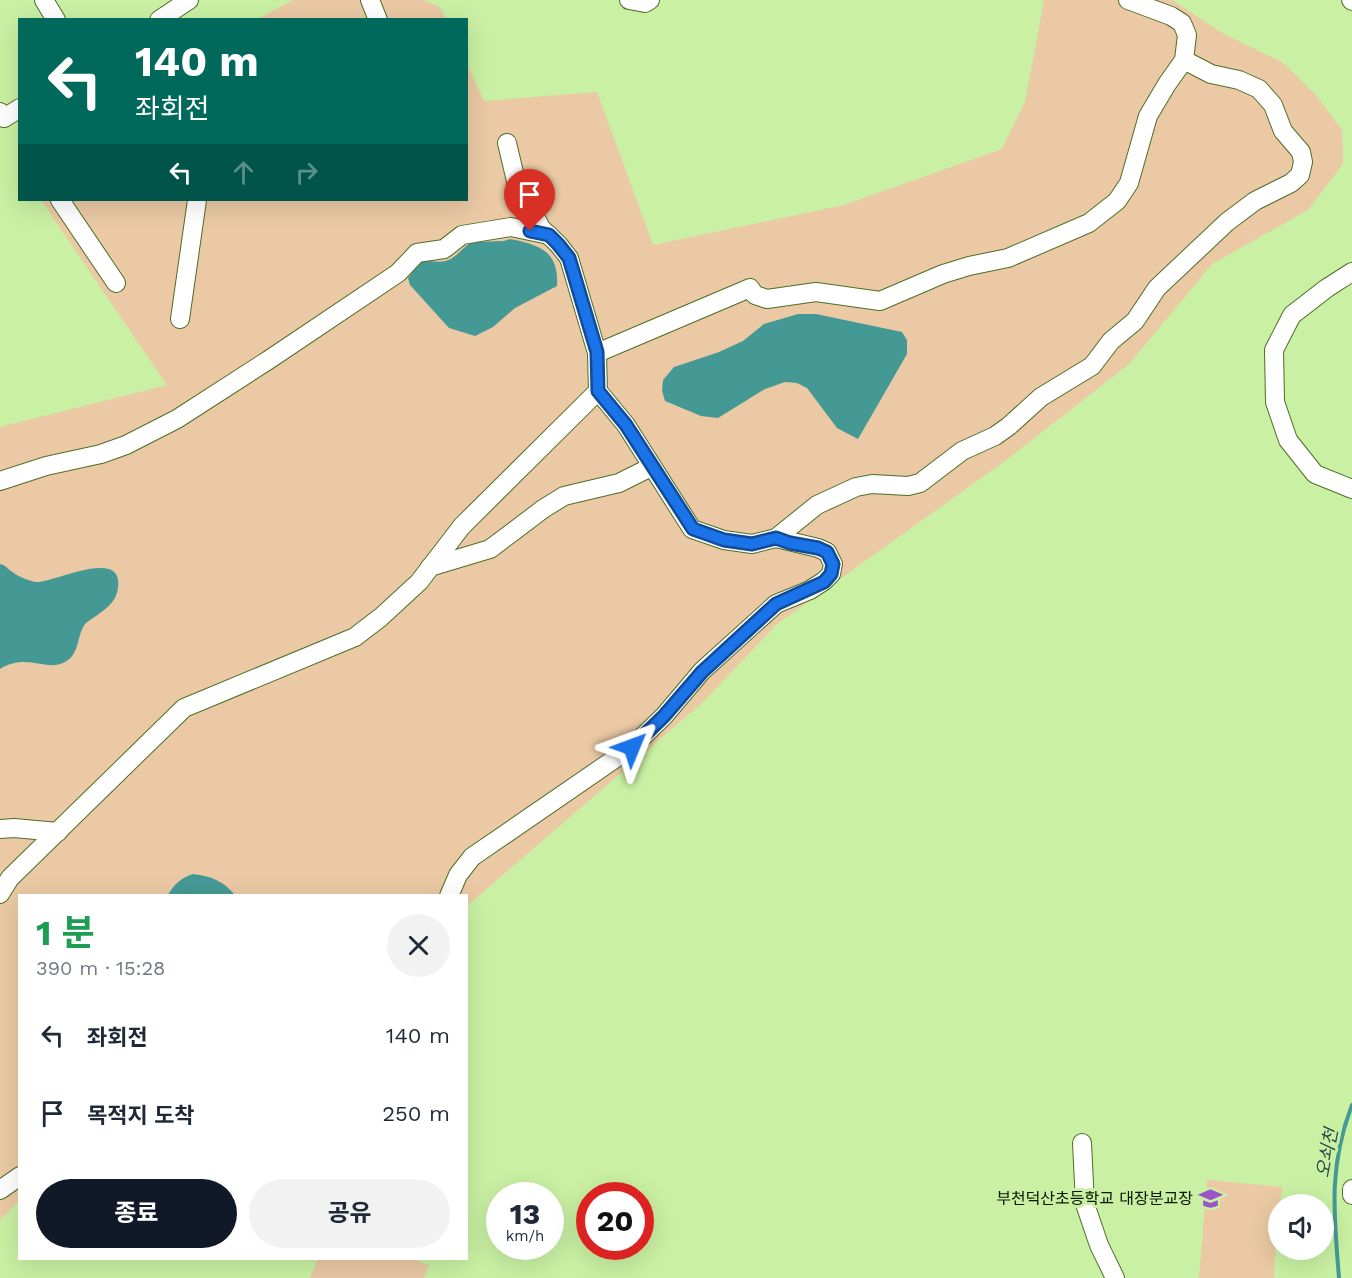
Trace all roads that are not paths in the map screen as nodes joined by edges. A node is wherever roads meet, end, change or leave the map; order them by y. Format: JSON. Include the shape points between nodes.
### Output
{"nodes":[{"id":1,"x":45,"y":0,"type":"edge"},
{"id":2,"x":189,"y":0,"type":"edge"},
{"id":3,"x":370,"y":0,"type":"edge"},
{"id":4,"x":629,"y":0,"type":"edge"},
{"id":5,"x":650,"y":0,"type":"edge"},
{"id":6,"x":1128,"y":0,"type":"edge"},
{"id":7,"x":56,"y":18,"type":"edge"},
{"id":8,"x":162,"y":18,"type":"edge"},
{"id":9,"x":377,"y":18,"type":"edge"},
{"id":10,"x":1184,"y":60,"type":"junction"},
{"id":11,"x":18,"y":109,"type":"edge"},
{"id":12,"x":0,"y":112,"type":"edge"},
{"id":13,"x":507,"y":143,"type":"dead end"},
{"id":14,"x":61,"y":201,"type":"edge"},
{"id":15,"x":197,"y":201,"type":"edge"},
{"id":16,"x":549,"y":235,"type":"junction"},
{"id":17,"x":1352,"y":272,"type":"edge"},
{"id":18,"x":116,"y":283,"type":"dead end"},
{"id":19,"x":180,"y":319,"type":"dead end"},
{"id":20,"x":597,"y":352,"type":"junction"},
{"id":21,"x":598,"y":391,"type":"junction"},
{"id":22,"x":651,"y":467,"type":"junction"},
{"id":23,"x":0,"y":481,"type":"edge"},
{"id":24,"x":1352,"y":489,"type":"edge"},
{"id":25,"x":776,"y":538,"type":"junction"},
{"id":26,"x":430,"y":567,"type":"junction"},
{"id":27,"x":0,"y":830,"type":"edge"},
{"id":28,"x":58,"y":832,"type":"junction"},
{"id":29,"x":0,"y":894,"type":"edge"},
{"id":30,"x":450,"y":894,"type":"edge"},
{"id":31,"x":1083,"y":1143,"type":"dead end"},
{"id":32,"x":18,"y":1177,"type":"edge"},
{"id":33,"x":0,"y":1190,"type":"edge"},
{"id":34,"x":1352,"y":1190,"type":"edge"},
{"id":35,"x":1352,"y":1195,"type":"edge"},
{"id":36,"x":1115,"y":1278,"type":"edge"}],
"edges":[{"from":1,"to":7,"type":"street"},
{"from":2,"to":8,"type":"street"},
{"from":3,"to":9,"type":"street"},
{"from":4,"to":5,"type":"street"},
{"from":6,"to":10,"type":"street","via":[[1182,23],[1186,35]]},
{"from":10,"to":20,"type":"street","via":[[1148,116],[1129,183],[1117,201],[1089,223],[1008,258],[943,274],[880,301],[816,292],[767,299],[755,296],[750,288]]},
{"from":10,"to":25,"type":"street","via":[[1211,74],[1259,89],[1273,105],[1283,131],[1301,152],[1300,175],[1227,222],[1157,288],[1135,321],[1092,366],[1041,397],[1002,431],[962,451],[920,483],[856,487],[817,505]]},
{"from":11,"to":12,"type":"street","via":[[4,118]]},
{"from":13,"to":16,"type":"street","via":[[516,180],[541,228]]},
{"from":14,"to":18,"type":"street"},
{"from":15,"to":19,"type":"street"},
{"from":16,"to":20,"type":"street","via":[[569,258]]},
{"from":16,"to":23,"type":"street","via":[[511,227],[462,235],[444,249],[417,253],[398,273],[177,419],[101,454]]},
{"from":17,"to":24,"type":"street","via":[[1292,315],[1274,350],[1275,402],[1288,440],[1315,474]]},
{"from":20,"to":21,"type":"street"},
{"from":21,"to":22,"type":"street","via":[[626,425]]},
{"from":21,"to":26,"type":"street","via":[[462,526]]},
{"from":22,"to":25,"type":"street","via":[[693,529],[724,540],[752,544]]},
{"from":22,"to":26,"type":"street","via":[[619,483],[564,496],[490,549]]},
{"from":25,"to":30,"type":"street","via":[[827,552],[833,564],[831,574],[810,590],[776,604],[702,672],[632,747],[472,857],[458,874]]},
{"from":26,"to":28,"type":"street","via":[[419,582],[355,637],[184,708]]},
{"from":27,"to":28,"type":"street"},
{"from":28,"to":29,"type":"street","via":[[10,878]]},
{"from":31,"to":36,"type":"street","via":[[1085,1204]]},
{"from":32,"to":33,"type":"street"},
{"from":34,"to":35,"type":"street"}]}
